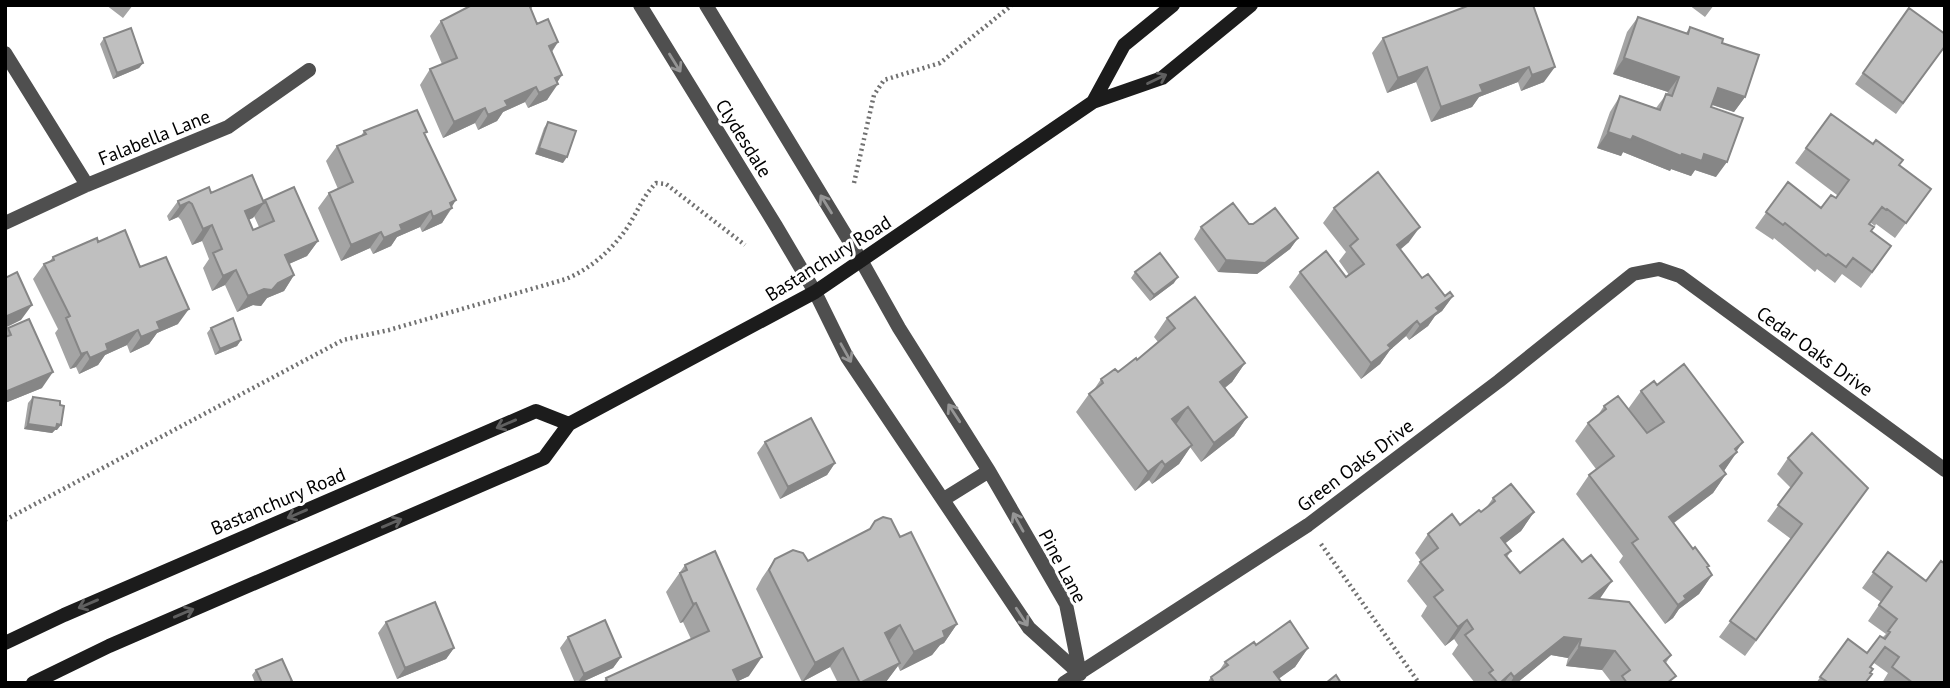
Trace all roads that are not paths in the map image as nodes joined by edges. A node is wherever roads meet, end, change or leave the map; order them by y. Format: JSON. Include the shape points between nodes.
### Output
{"nodes":[{"id":1,"x":640,"y":5,"type":"edge"},
{"id":2,"x":706,"y":5,"type":"edge"},
{"id":3,"x":1172,"y":5,"type":"edge"},
{"id":4,"x":1251,"y":5,"type":"edge"},
{"id":5,"x":5,"y":53,"type":"edge"},
{"id":6,"x":309,"y":70,"type":"dead end"},
{"id":7,"x":1094,"y":102,"type":"junction"},
{"id":8,"x":87,"y":185,"type":"junction"},
{"id":9,"x":5,"y":223,"type":"edge"},
{"id":10,"x":862,"y":262,"type":"junction"},
{"id":11,"x":1659,"y":270,"type":"joint"},
{"id":12,"x":815,"y":292,"type":"junction"},
{"id":13,"x":569,"y":424,"type":"junction"},
{"id":14,"x":1945,"y":470,"type":"edge"},
{"id":15,"x":989,"y":471,"type":"junction"},
{"id":16,"x":944,"y":499,"type":"junction"},
{"id":17,"x":5,"y":643,"type":"edge"},
{"id":18,"x":1080,"y":674,"type":"junction"},
{"id":19,"x":33,"y":683,"type":"edge"},
{"id":20,"x":1064,"y":683,"type":"edge"}],
"edges":[{"from":1,"to":12,"type":"street","name":"Clydesdale","one_way":true},
{"from":10,"to":2,"type":"street","name":"Clydesdale","one_way":true},
{"from":3,"to":7,"type":"main road","name":"Bastanchury Road","via":[[1125,45]]},
{"from":7,"to":4,"type":"main road","name":"Bastanchury Road","one_way":true,"via":[[1162,78]]},
{"from":5,"to":8,"type":"street"},
{"from":6,"to":8,"type":"street","name":"Falabella Lane","via":[[228,127]]},
{"from":7,"to":10,"type":"main road","name":"Bastanchury Road"},
{"from":8,"to":9,"type":"street","name":"Falabella Lane"},
{"from":10,"to":12,"type":"main road","name":"Bastanchury Road"},
{"from":15,"to":10,"type":"street","name":"Pine Lane","one_way":true},
{"from":11,"to":14,"type":"street","name":"Cedar Oaks Drive","via":[[1680,276]]},
{"from":11,"to":18,"type":"street","name":"Green Oaks Drive","via":[[1633,274],[1308,526]]},
{"from":12,"to":13,"type":"main road","name":"Bastanchury Road"},
{"from":12,"to":16,"type":"street","one_way":true,"via":[[847,357]]},
{"from":13,"to":17,"type":"main road","name":"Bastanchury Road","one_way":true,"via":[[536,411]]},
{"from":19,"to":13,"type":"main road","name":"Bastanchury Road","one_way":true,"via":[[544,458]]},
{"from":15,"to":16,"type":"street"},
{"from":18,"to":15,"type":"street","name":"Pine Lane","one_way":true,"via":[[1066,604]]},
{"from":16,"to":18,"type":"street","one_way":true,"via":[[1029,628]]},
{"from":18,"to":20,"type":"street","name":"Green Oaks Drive"}]}
